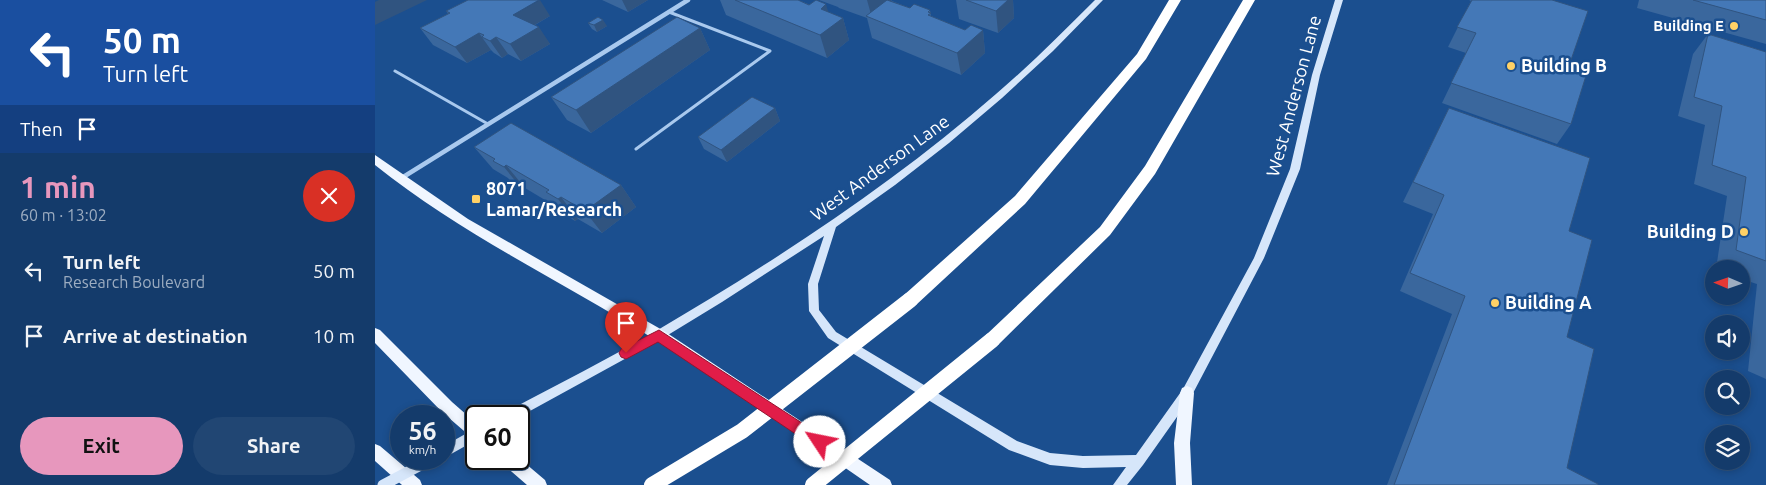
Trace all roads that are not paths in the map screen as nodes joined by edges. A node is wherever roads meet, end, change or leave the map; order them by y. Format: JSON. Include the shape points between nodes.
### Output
{"nodes":[{"id":1,"x":688,"y":0,"type":"edge"},
{"id":2,"x":1099,"y":0,"type":"edge"},
{"id":3,"x":1175,"y":0,"type":"edge"},
{"id":4,"x":1249,"y":0,"type":"edge"},
{"id":5,"x":1339,"y":0,"type":"edge"},
{"id":6,"x":669,"y":12,"type":"junction"},
{"id":7,"x":395,"y":71,"type":"dead end"},
{"id":8,"x":488,"y":124,"type":"junction"},
{"id":9,"x":637,"y":149,"type":"dead end"},
{"id":10,"x":375,"y":158,"type":"edge"},
{"id":11,"x":400,"y":179,"type":"junction"},
{"id":12,"x":832,"y":226,"type":"junction"},
{"id":13,"x":375,"y":334,"type":"edge"},
{"id":14,"x":659,"y":335,"type":"junction"},
{"id":15,"x":1187,"y":393,"type":"junction"},
{"id":16,"x":530,"y":405,"type":"edge"},
{"id":17,"x":465,"y":423,"type":"edge"},
{"id":18,"x":375,"y":451,"type":"edge"},
{"id":19,"x":1139,"y":461,"type":"junction"},
{"id":20,"x":411,"y":470,"type":"edge"},
{"id":21,"x":521,"y":470,"type":"edge"},
{"id":22,"x":383,"y":485,"type":"edge"},
{"id":23,"x":414,"y":485,"type":"edge"},
{"id":24,"x":539,"y":485,"type":"edge"},
{"id":25,"x":652,"y":485,"type":"edge"},
{"id":26,"x":813,"y":485,"type":"edge"},
{"id":27,"x":884,"y":485,"type":"edge"},
{"id":28,"x":1119,"y":485,"type":"edge"},
{"id":29,"x":1184,"y":485,"type":"edge"}],
"edges":[{"from":1,"to":6,"type":"street"},
{"from":2,"to":12,"type":"main road","name":"West Anderson Lane","via":[[1021,78],[958,132]]},
{"from":3,"to":25,"type":"highway","bridge":true,"via":[[1142,56],[1020,200],[909,300],[742,431]]},
{"from":4,"to":26,"type":"highway","bridge":true,"via":[[1150,170],[1105,231],[992,340]]},
{"from":5,"to":15,"type":"main road","name":"West Anderson Lane","via":[[1316,75],[1295,169],[1259,258]]},
{"from":6,"to":8,"type":"street"},
{"from":6,"to":9,"type":"lane","via":[[771,51]]},
{"from":7,"to":8,"type":"lane"},
{"from":8,"to":11,"type":"street"},
{"from":10,"to":11,"type":"main road"},
{"from":11,"to":14,"type":"main road","via":[[464,222]]},
{"from":12,"to":14,"type":"main road","name":"West Anderson Lane"},
{"from":12,"to":19,"type":"main road","via":[[813,284],[814,311],[832,335],[1013,446],[1050,459]]},
{"from":13,"to":17,"type":"main road"},
{"from":14,"to":16,"type":"main road","name":"West Anderson Lane"},
{"from":14,"to":27,"type":"main road"},
{"from":15,"to":19,"type":"main road","name":"West Anderson Lane"},
{"from":15,"to":29,"type":"main road","via":[[1182,443]]},
{"from":18,"to":23,"type":"main road"},
{"from":19,"to":28,"type":"main road","name":"West Anderson Lane"},
{"from":20,"to":22,"type":"main road","bridge":true},
{"from":21,"to":24,"type":"main road"}]}
